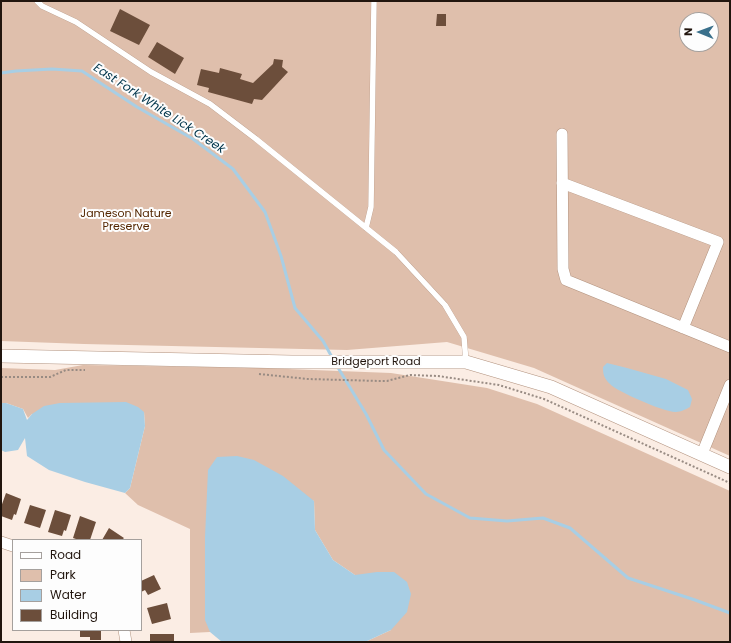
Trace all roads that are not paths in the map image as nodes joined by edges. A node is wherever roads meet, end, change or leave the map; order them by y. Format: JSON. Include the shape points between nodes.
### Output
{"nodes":[{"id":1,"x":37,"y":1,"type":"edge"},
{"id":2,"x":374,"y":1,"type":"edge"},
{"id":3,"x":562,"y":134,"type":"dead end"},
{"id":4,"x":562,"y":183,"type":"junction"},
{"id":5,"x":366,"y":228,"type":"junction"},
{"id":6,"x":683,"y":328,"type":"junction"},
{"id":7,"x":730,"y":347,"type":"edge"},
{"id":8,"x":1,"y":356,"type":"edge"},
{"id":9,"x":466,"y":362,"type":"junction"},
{"id":10,"x":730,"y":386,"type":"edge"},
{"id":11,"x":702,"y":454,"type":"junction"},
{"id":12,"x":730,"y":467,"type":"edge"},
{"id":13,"x":1,"y":542,"type":"edge"},
{"id":14,"x":12,"y":546,"type":"edge"},
{"id":15,"x":124,"y":631,"type":"edge"},
{"id":16,"x":126,"y":642,"type":"edge"}],
"edges":[{"from":1,"to":5,"type":"lane","via":[[42,6],[76,22],[151,72],[210,104]]},
{"from":2,"to":5,"type":"lane","via":[[371,207]]},
{"from":3,"to":4,"type":"street"},
{"from":4,"to":6,"type":"street","via":[[563,269],[566,280]]},
{"from":4,"to":6,"type":"street","via":[[718,242]]},
{"from":5,"to":9,"type":"lane","via":[[396,252],[445,305],[464,337]]},
{"from":6,"to":7,"type":"street"},
{"from":8,"to":9,"type":"street","name":"Bridgeport Road","via":[[292,362]]},
{"from":9,"to":11,"type":"street","name":"Bridgeport Road","via":[[551,387]]},
{"from":10,"to":11,"type":"street"},
{"from":11,"to":12,"type":"street","name":"Bridgeport Road"},
{"from":13,"to":14,"type":"street"},
{"from":15,"to":16,"type":"street"}]}
